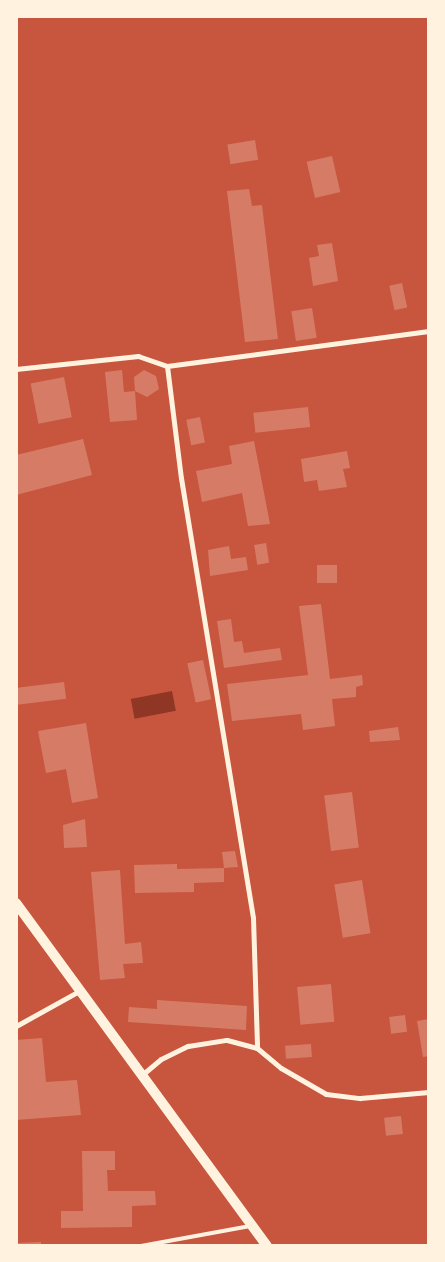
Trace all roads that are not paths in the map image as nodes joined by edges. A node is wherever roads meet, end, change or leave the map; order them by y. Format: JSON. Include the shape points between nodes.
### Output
{"nodes":[{"id":1,"x":429,"y":331,"type":"edge"},
{"id":2,"x":167,"y":366,"type":"junction"},
{"id":3,"x":16,"y":369,"type":"edge"},
{"id":4,"x":16,"y":903,"type":"edge"},
{"id":5,"x":81,"y":989,"type":"junction"},
{"id":6,"x":16,"y":1026,"type":"edge"},
{"id":7,"x":257,"y":1048,"type":"junction"},
{"id":8,"x":143,"y":1074,"type":"junction"},
{"id":9,"x":429,"y":1092,"type":"edge"},
{"id":10,"x":252,"y":1226,"type":"junction"},
{"id":11,"x":141,"y":1246,"type":"edge"},
{"id":12,"x":267,"y":1246,"type":"edge"}],
"edges":[{"from":1,"to":2,"type":"street"},
{"from":2,"to":3,"type":"street","via":[[138,356]]},
{"from":2,"to":7,"type":"street","via":[[181,478],[254,918]]},
{"from":4,"to":5,"type":"main road"},
{"from":5,"to":6,"type":"street"},
{"from":5,"to":8,"type":"main road"},
{"from":7,"to":8,"type":"street","via":[[233,1041],[198,1043],[175,1051]]},
{"from":7,"to":9,"type":"street","via":[[288,1073],[326,1094],[360,1098]]},
{"from":8,"to":10,"type":"main road"},
{"from":10,"to":11,"type":"lane"},
{"from":10,"to":12,"type":"main road"}]}
